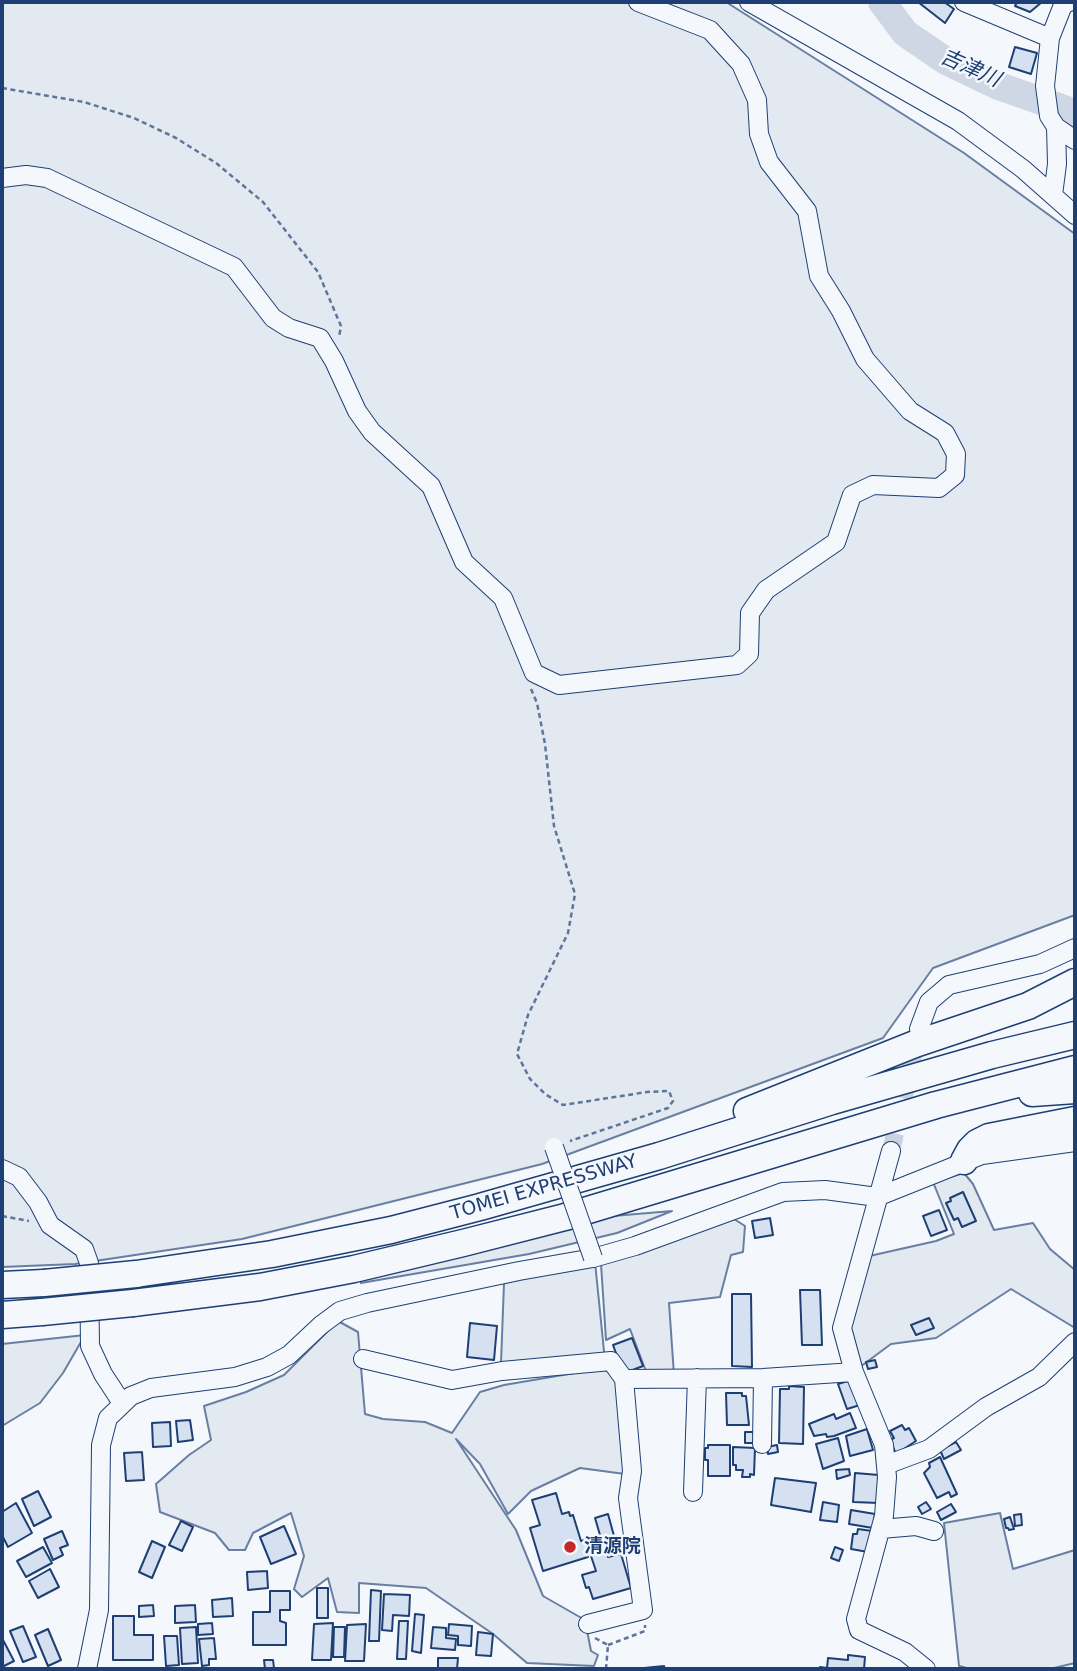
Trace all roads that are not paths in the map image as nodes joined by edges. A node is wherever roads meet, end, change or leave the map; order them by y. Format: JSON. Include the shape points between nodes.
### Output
{"nodes":[{"id":1,"x":638,"y":2,"type":"edge"},
{"id":2,"x":749,"y":2,"type":"edge"},
{"id":3,"x":964,"y":2,"type":"edge"},
{"id":4,"x":1069,"y":2,"type":"edge"},
{"id":5,"x":1050,"y":38,"type":"junction"},
{"id":6,"x":1056,"y":127,"type":"junction"},
{"id":7,"x":1075,"y":140,"type":"edge"},
{"id":8,"x":2,"y":178,"type":"edge"},
{"id":9,"x":1053,"y":195,"type":"junction"},
{"id":10,"x":1075,"y":215,"type":"edge"},
{"id":11,"x":1075,"y":948,"type":"edge"},
{"id":12,"x":1075,"y":982,"type":"edge"},
{"id":13,"x":919,"y":1030,"type":"tunnel mouth"},
{"id":14,"x":1075,"y":1035,"type":"edge"},
{"id":15,"x":1075,"y":1069,"type":"edge"},
{"id":16,"x":1075,"y":1090,"type":"edge"},
{"id":17,"x":1075,"y":1120,"type":"edge"},
{"id":18,"x":862,"y":1127,"type":"junction"},
{"id":19,"x":1075,"y":1142,"type":"edge"},
{"id":20,"x":554,"y":1147,"type":"road end"},
{"id":21,"x":891,"y":1151,"type":"tunnel mouth"},
{"id":22,"x":964,"y":1161,"type":"junction"},
{"id":23,"x":2,"y":1169,"type":"edge"},
{"id":24,"x":577,"y":1179,"type":"junction"},
{"id":25,"x":877,"y":1197,"type":"junction"},
{"id":26,"x":593,"y":1258,"type":"junction"},
{"id":27,"x":2,"y":1285,"type":"edge"},
{"id":28,"x":2,"y":1315,"type":"edge"},
{"id":29,"x":1075,"y":1342,"type":"edge"},
{"id":30,"x":363,"y":1359,"type":"dead end"},
{"id":31,"x":854,"y":1372,"type":"junction"},
{"id":32,"x":697,"y":1378,"type":"junction"},
{"id":33,"x":763,"y":1378,"type":"junction"},
{"id":34,"x":624,"y":1379,"type":"junction"},
{"id":35,"x":122,"y":1403,"type":"junction"},
{"id":36,"x":762,"y":1444,"type":"dead end"},
{"id":37,"x":886,"y":1465,"type":"junction"},
{"id":38,"x":693,"y":1492,"type":"dead end"},
{"id":39,"x":881,"y":1529,"type":"junction"},
{"id":40,"x":934,"y":1531,"type":"dead end"},
{"id":41,"x":588,"y":1624,"type":"road end"},
{"id":42,"x":87,"y":1669,"type":"edge"},
{"id":43,"x":926,"y":1669,"type":"edge"}],
"edges":[{"from":1,"to":8,"type":"street","via":[[710,30],[741,64],[757,100],[759,134],[769,162],[807,211],[818,276],[865,359],[910,411],[946,433],[956,454],[955,475],[939,488],[873,485],[852,495],[836,542],[766,590],[750,613],[749,654],[737,665],[559,685],[534,673],[503,598],[464,562],[431,486],[372,432],[357,411],[320,338],[273,318],[233,267],[47,178]]},
{"from":2,"to":9,"type":"street","via":[[958,121]]},
{"from":3,"to":5,"type":"street"},
{"from":4,"to":5,"type":"street","via":[[1063,5]]},
{"from":5,"to":6,"type":"street","via":[[1045,86],[1049,116]]},
{"from":6,"to":7,"type":"street"},
{"from":6,"to":9,"type":"street","via":[[1058,164]]},
{"from":9,"to":10,"type":"street"},
{"from":11,"to":13,"type":"street","via":[[1040,964],[949,985],[929,1002]]},
{"from":12,"to":24,"type":"highway","via":[[1028,1006],[915,1044]]},
{"from":14,"to":24,"type":"highway","name":"TOMEI EXPRESSWAY","via":[[859,1093]]},
{"from":15,"to":18,"type":"highway","name":"TOMEI EXPRESSWAY"},
{"from":16,"to":18,"type":"highway","via":[[1044,1090]]},
{"from":17,"to":22,"type":"highway","via":[[989,1137],[970,1150]]},
{"from":18,"to":28,"type":"highway","name":"TOMEI EXPRESSWAY","bridge":true,"via":[[565,1217],[354,1269],[260,1287]]},
{"from":19,"to":22,"type":"street"},
{"from":20,"to":26,"type":"street","bridge":true},
{"from":21,"to":25,"type":"street"},
{"from":22,"to":25,"type":"street"},
{"from":23,"to":35,"type":"street","via":[[19,1177],[50,1225],[84,1249],[89,1263],[90,1346]]},
{"from":24,"to":27,"type":"highway","name":"TOMEI EXPRESSWAY","bridge":true,"via":[[391,1230],[272,1254],[136,1274]]},
{"from":25,"to":26,"type":"street","via":[[825,1190],[783,1192]]},
{"from":25,"to":31,"type":"street","via":[[842,1328]]},
{"from":26,"to":35,"type":"street","via":[[340,1311],[267,1367],[235,1377],[151,1388]]},
{"from":29,"to":37,"type":"street","via":[[1039,1377],[986,1407],[929,1449]]},
{"from":30,"to":34,"type":"street","via":[[452,1380],[611,1362]]},
{"from":31,"to":33,"type":"street"},
{"from":31,"to":37,"type":"street","via":[[884,1446]]},
{"from":32,"to":33,"type":"street"},
{"from":32,"to":34,"type":"street"},
{"from":32,"to":38,"type":"street"},
{"from":33,"to":36,"type":"street"},
{"from":34,"to":41,"type":"street","via":[[632,1471],[628,1498],[643,1610]]},
{"from":35,"to":42,"type":"street","via":[[108,1418],[101,1445],[99,1610]]},
{"from":37,"to":39,"type":"street"},
{"from":39,"to":40,"type":"street","via":[[916,1526]]},
{"from":39,"to":43,"type":"street","via":[[856,1619],[859,1630],[905,1652]]}]}
